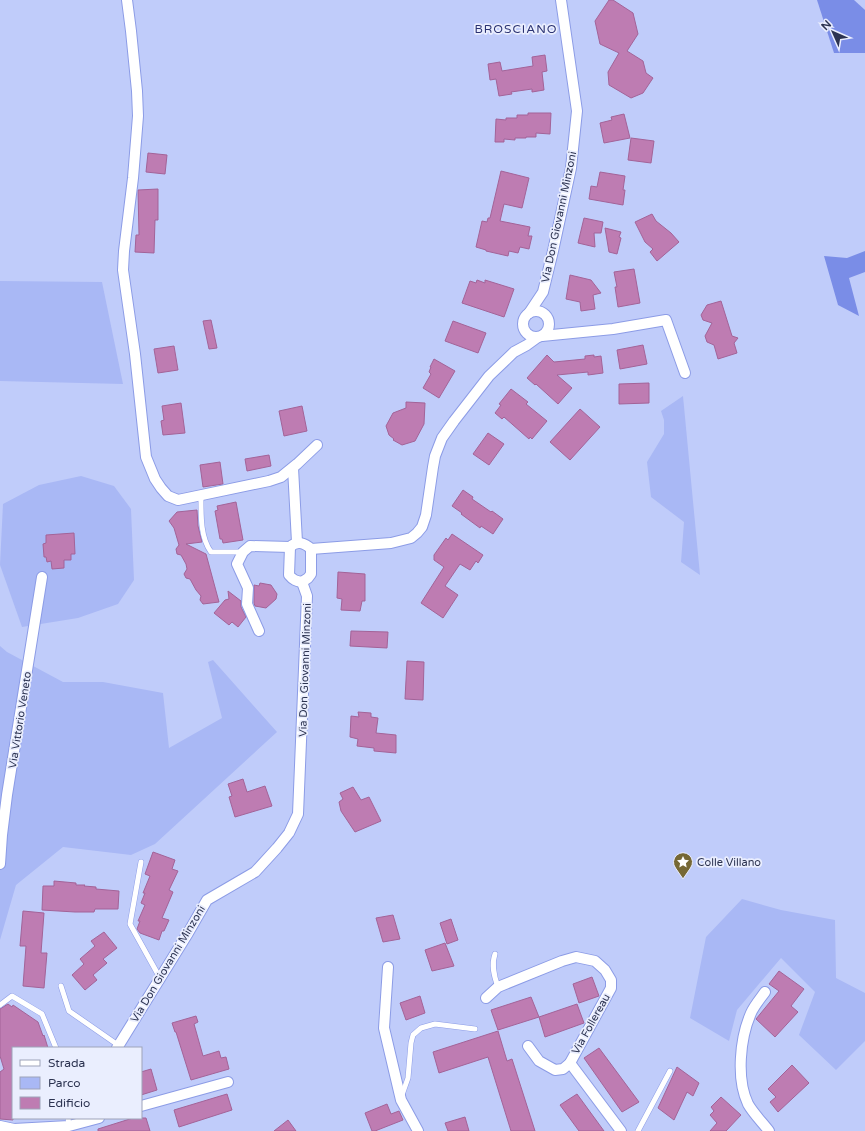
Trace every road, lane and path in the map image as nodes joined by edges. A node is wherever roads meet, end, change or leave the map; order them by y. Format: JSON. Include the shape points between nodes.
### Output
{"nodes":[{"id":1,"x":127,"y":0,"type":"edge"},
{"id":2,"x":561,"y":0,"type":"edge"},
{"id":3,"x":543,"y":292,"type":"junction"},
{"id":4,"x":529,"y":313,"type":"junction"},
{"id":5,"x":547,"y":319,"type":"junction"},
{"id":6,"x":524,"y":330,"type":"junction"},
{"id":7,"x":564,"y":334,"type":"junction"},
{"id":8,"x":540,"y":337,"type":"junction"},
{"id":9,"x":514,"y":352,"type":"junction"},
{"id":10,"x":686,"y":373,"type":"dead end"},
{"id":11,"x":317,"y":445,"type":"dead end"},
{"id":12,"x":293,"y":468,"type":"junction"},
{"id":13,"x":201,"y":495,"type":"junction"},
{"id":14,"x":293,"y":544,"type":"junction"},
{"id":15,"x":311,"y":549,"type":"junction"},
{"id":16,"x":243,"y":552,"type":"junction"},
{"id":17,"x":42,"y":577,"type":"dead end"},
{"id":18,"x":302,"y":582,"type":"junction"},
{"id":19,"x":259,"y":631,"type":"dead end"},
{"id":20,"x":142,"y":862,"type":"dead end"},
{"id":21,"x":0,"y":864,"type":"edge"},
{"id":22,"x":495,"y":954,"type":"dead end"},
{"id":23,"x":388,"y":967,"type":"dead end"},
{"id":24,"x":160,"y":978,"type":"junction"},
{"id":25,"x":61,"y":986,"type":"dead end"},
{"id":26,"x":498,"y":987,"type":"junction"},
{"id":27,"x":765,"y":992,"type":"dead end"},
{"id":28,"x":486,"y":998,"type":"dead end"},
{"id":29,"x":0,"y":1005,"type":"edge"},
{"id":30,"x":475,"y":1030,"type":"dead end"},
{"id":31,"x":528,"y":1046,"type":"dead end"},
{"id":32,"x":56,"y":1047,"type":"edge"},
{"id":33,"x":117,"y":1047,"type":"edge"},
{"id":34,"x":570,"y":1063,"type":"junction"},
{"id":35,"x":670,"y":1071,"type":"dead end"},
{"id":36,"x":228,"y":1082,"type":"dead end"},
{"id":37,"x":401,"y":1100,"type":"junction"},
{"id":38,"x":142,"y":1106,"type":"edge"},
{"id":39,"x":93,"y":1119,"type":"edge"},
{"id":40,"x":69,"y":1123,"type":"edge"},
{"id":41,"x":0,"y":1126,"type":"edge"},
{"id":42,"x":418,"y":1131,"type":"edge"},
{"id":43,"x":621,"y":1131,"type":"edge"},
{"id":44,"x":638,"y":1131,"type":"edge"},
{"id":45,"x":769,"y":1131,"type":"edge"}],
"edges":[{"from":1,"to":13,"type":"street","via":[[138,116],[123,270],[146,457],[155,479],[168,496],[178,500]]},
{"from":2,"to":3,"type":"street","name":"Via Don Giovanni Minzoni","via":[[578,111],[571,168]]},
{"from":3,"to":4,"type":"street","name":"Via Don Giovanni Minzoni"},
{"from":3,"to":5,"type":"street","name":"Via Don Giovanni Minzoni"},
{"from":4,"to":5,"type":"street","via":[[537,311]]},
{"from":4,"to":6,"type":"street","via":[[524,319]]},
{"from":5,"to":7,"type":"street"},
{"from":5,"to":8,"type":"street","via":[[548,330]]},
{"from":6,"to":8,"type":"street","via":[[530,336]]},
{"from":6,"to":9,"type":"street"},
{"from":7,"to":8,"type":"street"},
{"from":7,"to":10,"type":"street","via":[[666,320]]},
{"from":8,"to":9,"type":"street"},
{"from":9,"to":15,"type":"street","via":[[489,376],[442,438],[435,456],[426,515],[417,533],[411,538],[391,543]]},
{"from":11,"to":12,"type":"street"},
{"from":12,"to":13,"type":"street","via":[[281,477],[269,481]]},
{"from":12,"to":14,"type":"street"},
{"from":13,"to":16,"type":"lane","via":[[202,523],[207,547],[211,552]]},
{"from":14,"to":15,"type":"street","via":[[303,543]]},
{"from":14,"to":16,"type":"street","via":[[250,546]]},
{"from":14,"to":18,"type":"street","via":[[289,575],[292,579]]},
{"from":15,"to":18,"type":"street","via":[[312,574]]},
{"from":16,"to":19,"type":"street","via":[[237,564],[248,588],[247,604]]},
{"from":17,"to":21,"type":"street","name":"Via Vittorio Veneto","via":[[7,795]]},
{"from":18,"to":24,"type":"street","name":"Via Don Giovanni Minzoni","via":[[307,596],[298,814],[289,833],[254,872],[206,900]]},
{"from":20,"to":24,"type":"lane","via":[[130,924]]},
{"from":22,"to":26,"type":"lane","via":[[493,971]]},
{"from":23,"to":37,"type":"street","via":[[384,1028]]},
{"from":24,"to":33,"type":"street","name":"Via Don Giovanni Minzoni"},
{"from":25,"to":33,"type":"lane","via":[[69,1011]]},
{"from":26,"to":28,"type":"street","name":"Via Follereau"},
{"from":26,"to":34,"type":"street","name":"Via Follereau","via":[[576,957],[595,961],[605,970],[611,980],[611,988]]},
{"from":27,"to":45,"type":"street","via":[[751,1011],[744,1032],[741,1060],[742,1087],[748,1104]]},
{"from":29,"to":32,"type":"lane","via":[[12,996],[42,1014]]},
{"from":30,"to":37,"type":"lane","via":[[435,1024],[421,1028],[413,1035],[410,1043],[408,1078]]},
{"from":31,"to":34,"type":"street","name":"Via Follereau","via":[[539,1061],[555,1070],[563,1069]]},
{"from":34,"to":43,"type":"street"},
{"from":35,"to":44,"type":"lane"},
{"from":36,"to":38,"type":"street"},
{"from":37,"to":42,"type":"street"},
{"from":39,"to":40,"type":"street"},
{"from":40,"to":41,"type":"street","via":[[14,1129]]}]}
